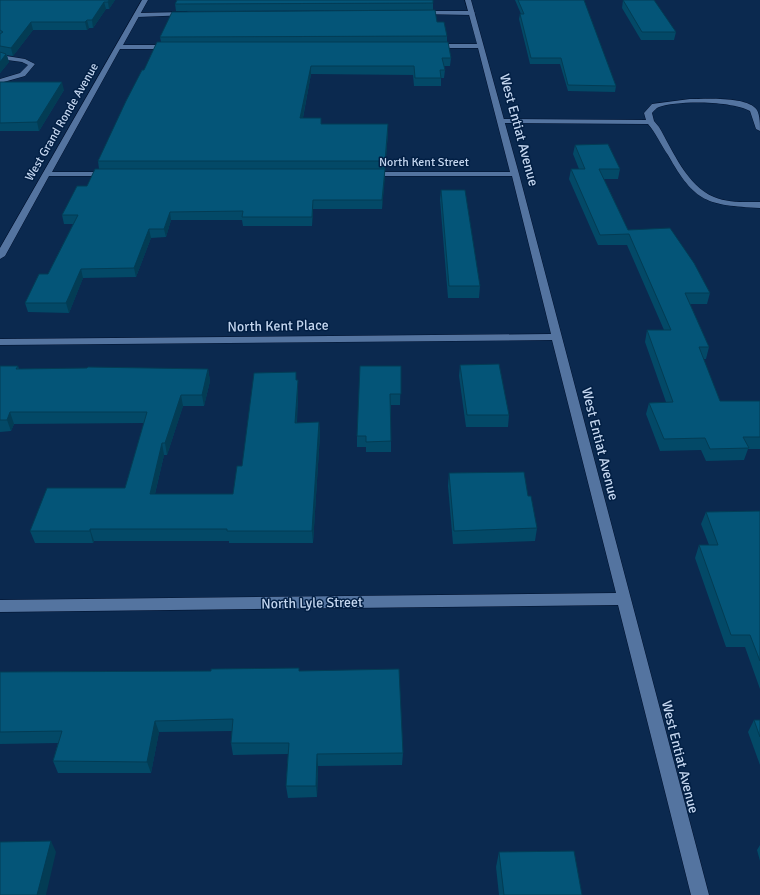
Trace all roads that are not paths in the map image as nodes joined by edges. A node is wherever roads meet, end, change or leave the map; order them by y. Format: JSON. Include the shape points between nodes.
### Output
{"nodes":[{"id":1,"x":145,"y":0,"type":"edge"},
{"id":2,"x":468,"y":0,"type":"edge"},
{"id":3,"x":416,"y":13,"type":"edge"},
{"id":4,"x":472,"y":13,"type":"junction"},
{"id":5,"x":192,"y":14,"type":"edge"},
{"id":6,"x":136,"y":15,"type":"junction"},
{"id":7,"x":426,"y":46,"type":"edge"},
{"id":8,"x":481,"y":46,"type":"junction"},
{"id":9,"x":174,"y":47,"type":"edge"},
{"id":10,"x":119,"y":48,"type":"junction"},
{"id":11,"x":0,"y":57,"type":"edge"},
{"id":12,"x":0,"y":81,"type":"edge"},
{"id":13,"x":501,"y":121,"type":"junction"},
{"id":14,"x":650,"y":122,"type":"junction"},
{"id":15,"x":760,"y":129,"type":"edge"},
{"id":16,"x":46,"y":174,"type":"junction"},
{"id":17,"x":118,"y":174,"type":"edge"},
{"id":18,"x":356,"y":174,"type":"edge"},
{"id":19,"x":515,"y":174,"type":"junction"},
{"id":20,"x":760,"y":205,"type":"edge"},
{"id":21,"x":0,"y":256,"type":"edge"},
{"id":22,"x":557,"y":337,"type":"junction"},
{"id":23,"x":0,"y":342,"type":"edge"},
{"id":24,"x":624,"y":599,"type":"junction"},
{"id":25,"x":0,"y":606,"type":"edge"},
{"id":26,"x":700,"y":895,"type":"edge"}],
"edges":[{"from":1,"to":6,"type":"street","name":"West Grand Ronde Avenue"},
{"from":2,"to":4,"type":"street","name":"West Entiat Avenue"},
{"from":3,"to":4,"type":"street"},
{"from":4,"to":8,"type":"street","name":"West Entiat Avenue"},
{"from":5,"to":6,"type":"street"},
{"from":6,"to":10,"type":"street","name":"West Grand Ronde Avenue"},
{"from":7,"to":8,"type":"street"},
{"from":8,"to":13,"type":"street","name":"West Entiat Avenue"},
{"from":9,"to":10,"type":"street"},
{"from":10,"to":16,"type":"street","name":"West Grand Ronde Avenue"},
{"from":11,"to":12,"type":"street","via":[[32,64],[29,71]]},
{"from":13,"to":14,"type":"street"},
{"from":13,"to":19,"type":"street","name":"West Entiat Avenue"},
{"from":14,"to":15,"type":"street","via":[[648,112],[653,107],[666,103],[716,101],[748,106],[754,110]]},
{"from":14,"to":20,"type":"street","via":[[697,191],[710,199]]},
{"from":16,"to":17,"type":"street"},
{"from":16,"to":21,"type":"street","name":"West Grand Ronde Avenue"},
{"from":18,"to":19,"type":"street","name":"North Kent Street"},
{"from":19,"to":22,"type":"street","name":"West Entiat Avenue"},
{"from":22,"to":23,"type":"street","name":"North Kent Place"},
{"from":22,"to":24,"type":"street","name":"West Entiat Avenue"},
{"from":24,"to":25,"type":"street","name":"North Lyle Street"},
{"from":24,"to":26,"type":"street","name":"West Entiat Avenue"}]}
